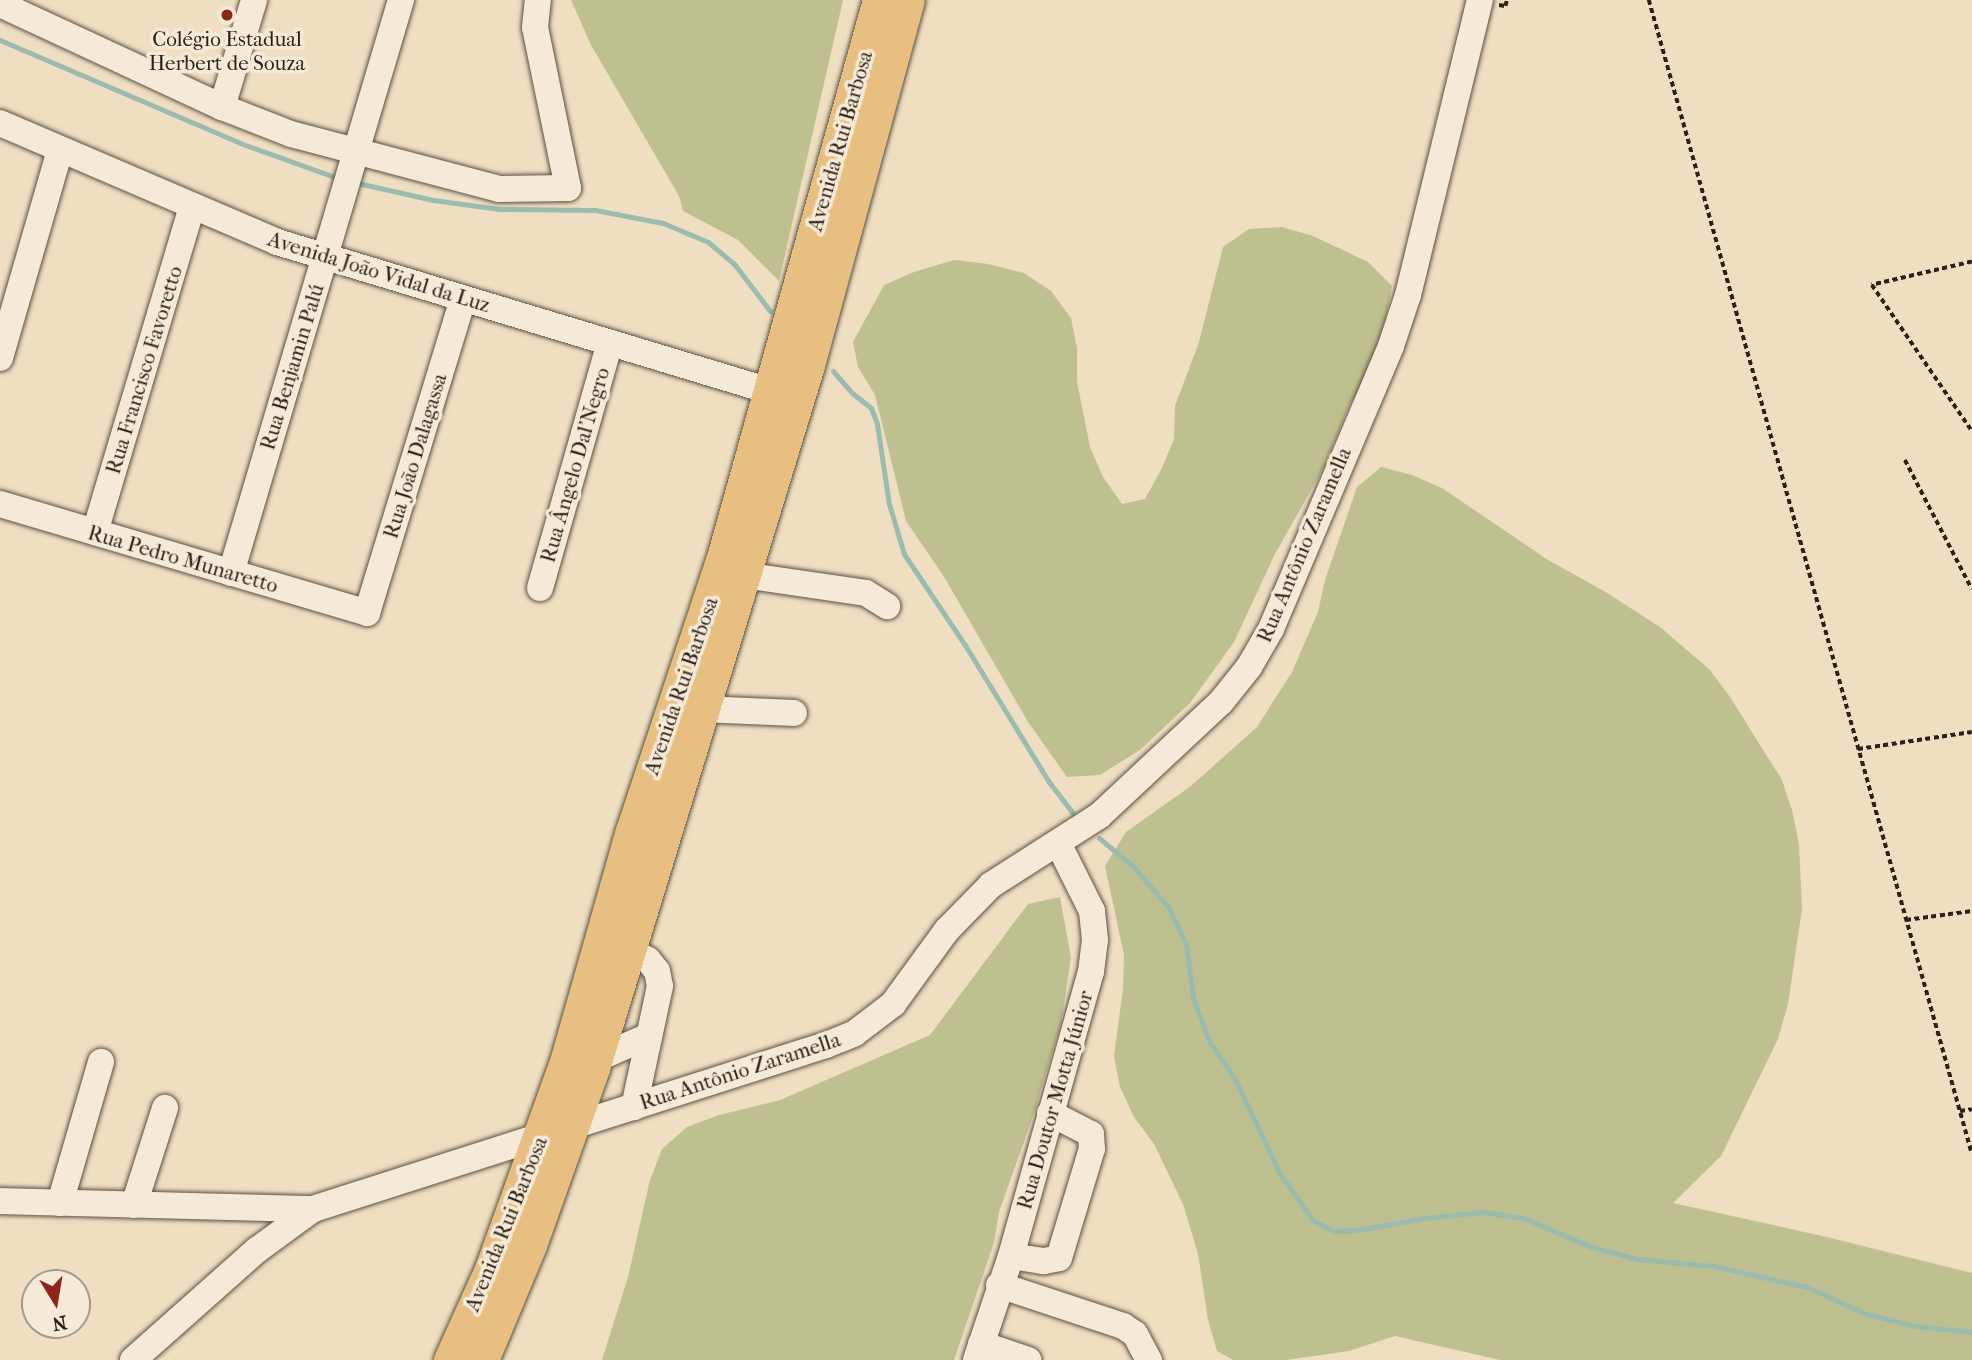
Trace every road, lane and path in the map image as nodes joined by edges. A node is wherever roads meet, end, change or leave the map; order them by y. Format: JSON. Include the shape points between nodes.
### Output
{"nodes":[{"id":1,"x":254,"y":0,"type":"edge"},
{"id":2,"x":401,"y":0,"type":"edge"},
{"id":3,"x":538,"y":0,"type":"edge"},
{"id":4,"x":879,"y":0,"type":"edge"},
{"id":5,"x":908,"y":0,"type":"edge"},
{"id":6,"x":1480,"y":0,"type":"edge"},
{"id":7,"x":1649,"y":0,"type":"edge"},
{"id":8,"x":0,"y":4,"type":"edge"},
{"id":9,"x":222,"y":107,"type":"junction"},
{"id":10,"x":0,"y":123,"type":"edge"},
{"id":11,"x":60,"y":150,"type":"junction"},
{"id":12,"x":354,"y":158,"type":"junction"},
{"id":13,"x":192,"y":207,"type":"junction"},
{"id":14,"x":325,"y":258,"type":"junction"},
{"id":15,"x":1972,"y":262,"type":"edge"},
{"id":16,"x":464,"y":299,"type":"junction"},
{"id":17,"x":811,"y":300,"type":"junction"},
{"id":18,"x":610,"y":343,"type":"junction"},
{"id":19,"x":0,"y":358,"type":"edge"},
{"id":20,"x":794,"y":361,"type":"junction"},
{"id":21,"x":770,"y":391,"type":"junction"},
{"id":22,"x":1972,"y":430,"type":"edge"},
{"id":23,"x":1905,"y":460,"type":"dead end"},
{"id":24,"x":0,"y":504,"type":"edge"},
{"id":25,"x":95,"y":533,"type":"junction"},
{"id":26,"x":231,"y":573,"type":"junction"},
{"id":27,"x":743,"y":575,"type":"junction"},
{"id":28,"x":540,"y":587,"type":"dead end"},
{"id":29,"x":1972,"y":589,"type":"edge"},
{"id":30,"x":887,"y":606,"type":"dead end"},
{"id":31,"x":367,"y":613,"type":"joint"},
{"id":32,"x":702,"y":709,"type":"junction"},
{"id":33,"x":794,"y":713,"type":"dead end"},
{"id":34,"x":1972,"y":732,"type":"edge"},
{"id":35,"x":1858,"y":749,"type":"junction"},
{"id":36,"x":1058,"y":843,"type":"junction"},
{"id":37,"x":1972,"y":911,"type":"edge"},
{"id":38,"x":1906,"y":920,"type":"junction"},
{"id":39,"x":628,"y":949,"type":"junction"},
{"id":40,"x":649,"y":1037,"type":"junction"},
{"id":41,"x":596,"y":1059,"type":"junction"},
{"id":42,"x":101,"y":1062,"type":"dead end"},
{"id":43,"x":634,"y":1107,"type":"junction"},
{"id":44,"x":165,"y":1108,"type":"dead end"},
{"id":45,"x":1972,"y":1109,"type":"edge"},
{"id":46,"x":1960,"y":1111,"type":"junction"},
{"id":47,"x":1050,"y":1113,"type":"junction"},
{"id":48,"x":575,"y":1125,"type":"junction"},
{"id":49,"x":541,"y":1136,"type":"junction"},
{"id":50,"x":1972,"y":1154,"type":"edge"},
{"id":51,"x":0,"y":1201,"type":"edge"},
{"id":52,"x":60,"y":1203,"type":"junction"},
{"id":53,"x":134,"y":1205,"type":"junction"},
{"id":54,"x":313,"y":1209,"type":"junction"},
{"id":55,"x":1011,"y":1255,"type":"junction"},
{"id":56,"x":999,"y":1285,"type":"junction"},
{"id":57,"x":979,"y":1352,"type":"edge"},
{"id":58,"x":133,"y":1360,"type":"edge"},
{"id":59,"x":450,"y":1360,"type":"edge"},
{"id":60,"x":482,"y":1360,"type":"edge"},
{"id":61,"x":1028,"y":1360,"type":"edge"},
{"id":62,"x":1149,"y":1360,"type":"edge"}],
"edges":[{"from":1,"to":9,"type":"street"},
{"from":2,"to":12,"type":"street","name":"Rua Benjamin Palú"},
{"from":3,"to":12,"type":"street","via":[[536,27],[568,188],[499,189]]},
{"from":4,"to":17,"type":"main road","name":"Avenida Rui Barbosa"},
{"from":5,"to":17,"type":"main road","name":"Avenida Rui Barbosa"},
{"from":6,"to":36,"type":"street","name":"Rua Antônio Zaramella","via":[[1404,308],[1272,629],[1221,702],[1099,816]]},
{"from":7,"to":35,"type":"path"},
{"from":8,"to":9,"type":"street"},
{"from":9,"to":12,"type":"street"},
{"from":10,"to":11,"type":"street","name":"Avenida João Vidal da Luz"},
{"from":11,"to":13,"type":"street","name":"Avenida João Vidal da Luz"},
{"from":11,"to":19,"type":"street"},
{"from":12,"to":14,"type":"street","name":"Rua Benjamin Palú"},
{"from":13,"to":14,"type":"street","name":"Avenida João Vidal da Luz"},
{"from":13,"to":25,"type":"street","name":"Rua Francisco Favoretto"},
{"from":14,"to":16,"type":"street","name":"Avenida João Vidal da Luz"},
{"from":14,"to":26,"type":"street","name":"Rua Benjamin Palú"},
{"from":15,"to":22,"type":"path","via":[[1872,285]]},
{"from":16,"to":18,"type":"street","name":"Avenida João Vidal da Luz"},
{"from":16,"to":31,"type":"street","name":"Rua João Dalagassa"},
{"from":17,"to":20,"type":"main road","name":"Avenida Rui Barbosa"},
{"from":18,"to":21,"type":"street","name":"Avenida João Vidal da Luz"},
{"from":18,"to":28,"type":"street","name":"Rua Ângelo Dal'Negro"},
{"from":20,"to":21,"type":"main road","name":"Avenida Rui Barbosa"},
{"from":20,"to":27,"type":"main road","name":"Avenida Rui Barbosa"},
{"from":21,"to":49,"type":"main road","name":"Avenida Rui Barbosa","via":[[708,608],[632,831]]},
{"from":23,"to":29,"type":"path"},
{"from":24,"to":25,"type":"street","name":"Rua Pedro Munaretto"},
{"from":25,"to":26,"type":"street","name":"Rua Pedro Munaretto"},
{"from":26,"to":31,"type":"street","name":"Rua Pedro Munaretto"},
{"from":27,"to":30,"type":"street","via":[[866,593]]},
{"from":27,"to":32,"type":"main road","name":"Avenida Rui Barbosa"},
{"from":32,"to":33,"type":"street"},
{"from":32,"to":39,"type":"main road","name":"Avenida Rui Barbosa"},
{"from":34,"to":35,"type":"path"},
{"from":35,"to":38,"type":"path"},
{"from":36,"to":43,"type":"street","name":"Rua Antônio Zaramella","via":[[1015,868],[968,907],[877,1019],[826,1045]]},
{"from":36,"to":47,"type":"street","name":"Rua Doutor Motta Júnior","via":[[1085,891],[1095,940],[1091,972]]},
{"from":37,"to":38,"type":"path"},
{"from":38,"to":46,"type":"path"},
{"from":39,"to":40,"type":"street","via":[[657,971],[660,986]]},
{"from":39,"to":41,"type":"main road","name":"Avenida Rui Barbosa"},
{"from":40,"to":41,"type":"street"},
{"from":40,"to":43,"type":"street"},
{"from":41,"to":48,"type":"main road","name":"Avenida Rui Barbosa"},
{"from":42,"to":52,"type":"street"},
{"from":43,"to":48,"type":"street","name":"Rua Antônio Zaramella"},
{"from":44,"to":53,"type":"street"},
{"from":45,"to":46,"type":"path"},
{"from":46,"to":50,"type":"path"},
{"from":47,"to":55,"type":"street","name":"Rua Doutor Motta Júnior"},
{"from":47,"to":55,"type":"street","via":[[1091,1134],[1092,1149],[1059,1258],[1044,1261]]},
{"from":48,"to":49,"type":"street","name":"Rua Antônio Zaramella"},
{"from":48,"to":60,"type":"main road","name":"Avenida Rui Barbosa"},
{"from":49,"to":54,"type":"street","name":"Rua Antônio Zaramella"},
{"from":49,"to":59,"type":"main road","name":"Avenida Rui Barbosa","via":[[491,1269]]},
{"from":51,"to":52,"type":"street"},
{"from":52,"to":53,"type":"street"},
{"from":53,"to":54,"type":"street"},
{"from":54,"to":58,"type":"street","via":[[257,1250]]},
{"from":55,"to":56,"type":"street","name":"Rua Doutor Motta Júnior"},
{"from":56,"to":57,"type":"street","name":"Rua Doutor Motta Júnior"},
{"from":56,"to":62,"type":"street","via":[[1123,1326],[1135,1334]]},
{"from":57,"to":61,"type":"street"}]}
